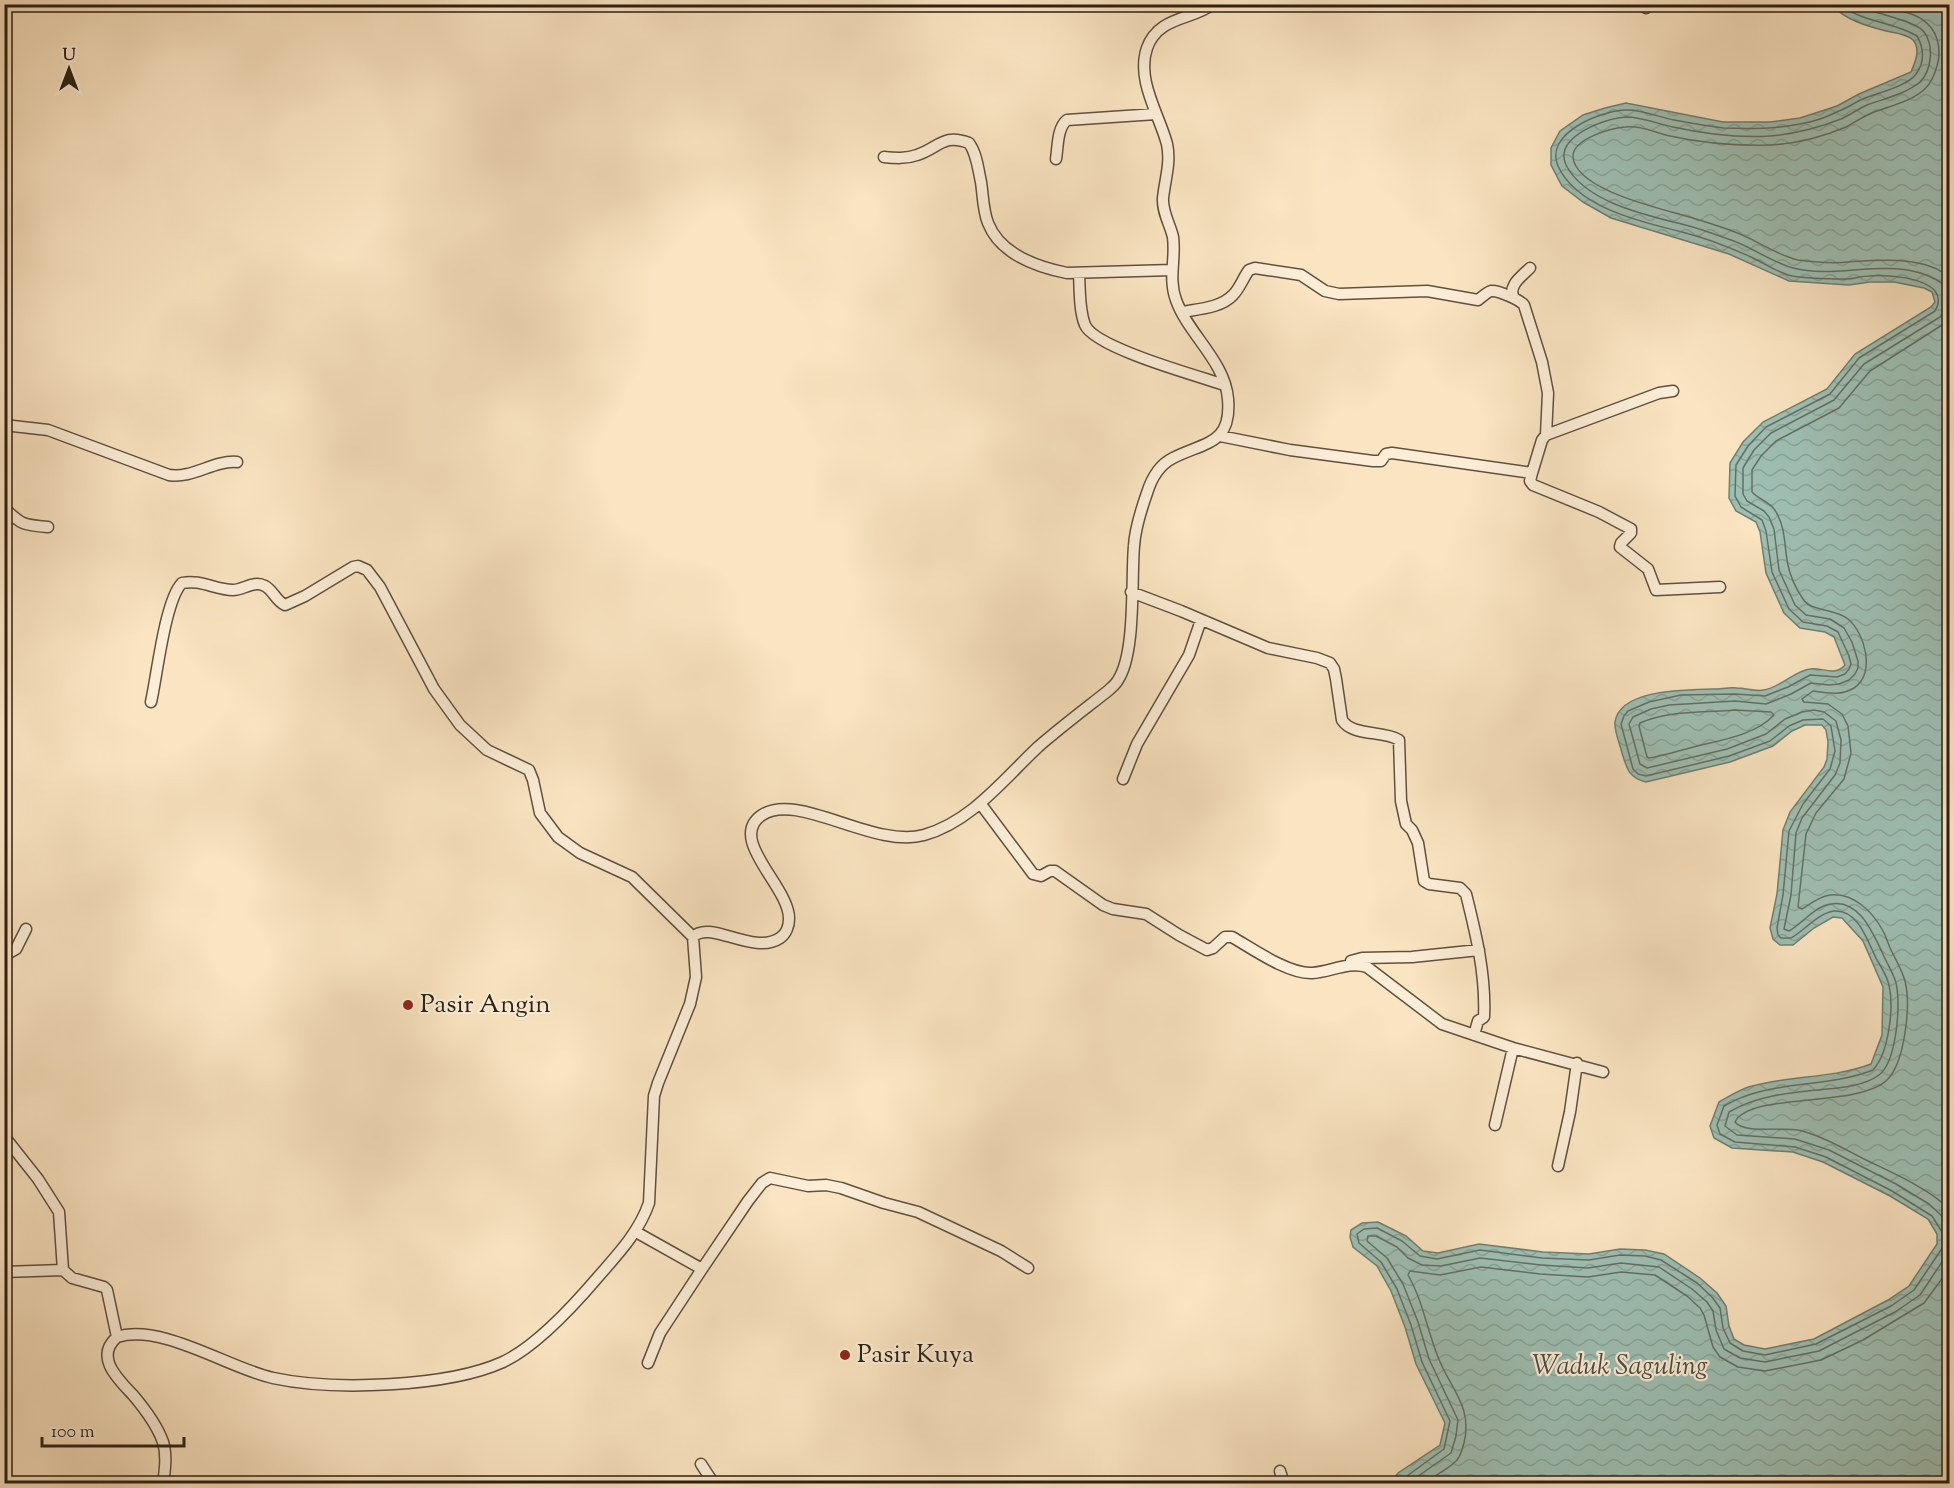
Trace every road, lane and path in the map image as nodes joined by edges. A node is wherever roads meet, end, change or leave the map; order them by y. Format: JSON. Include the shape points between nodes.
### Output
{"nodes":[{"id":1,"x":1213,"y":4,"type":"edge"},
{"id":2,"x":1156,"y":114,"type":"junction"},
{"id":3,"x":884,"y":158,"type":"dead end"},
{"id":4,"x":1056,"y":159,"type":"dead end"},
{"id":5,"x":1530,"y":268,"type":"dead end"},
{"id":6,"x":1172,"y":270,"type":"junction"},
{"id":7,"x":1079,"y":274,"type":"junction"},
{"id":8,"x":1514,"y":298,"type":"junction"},
{"id":9,"x":1182,"y":312,"type":"junction"},
{"id":10,"x":1225,"y":385,"type":"junction"},
{"id":11,"x":1673,"y":391,"type":"dead end"},
{"id":12,"x":4,"y":425,"type":"edge"},
{"id":13,"x":1546,"y":435,"type":"junction"},
{"id":14,"x":1220,"y":436,"type":"junction"},
{"id":15,"x":237,"y":462,"type":"dead end"},
{"id":16,"x":1532,"y":473,"type":"junction"},
{"id":17,"x":4,"y":508,"type":"edge"},
{"id":18,"x":48,"y":527,"type":"dead end"},
{"id":19,"x":1720,"y":587,"type":"dead end"},
{"id":20,"x":1131,"y":592,"type":"junction"},
{"id":21,"x":1201,"y":620,"type":"junction"},
{"id":22,"x":152,"y":702,"type":"dead end"},
{"id":23,"x":1123,"y":779,"type":"dead end"},
{"id":24,"x":980,"y":803,"type":"junction"},
{"id":25,"x":26,"y":929,"type":"dead end"},
{"id":26,"x":693,"y":936,"type":"junction"},
{"id":27,"x":1479,"y":950,"type":"junction"},
{"id":28,"x":4,"y":956,"type":"edge"},
{"id":29,"x":1347,"y":966,"type":"junction"},
{"id":30,"x":1474,"y":1035,"type":"junction"},
{"id":31,"x":1513,"y":1047,"type":"junction"},
{"id":32,"x":1577,"y":1063,"type":"junction"},
{"id":33,"x":1603,"y":1072,"type":"dead end"},
{"id":34,"x":1495,"y":1125,"type":"dead end"},
{"id":35,"x":4,"y":1136,"type":"edge"},
{"id":36,"x":1558,"y":1166,"type":"dead end"},
{"id":37,"x":636,"y":1232,"type":"junction"},
{"id":38,"x":1028,"y":1268,"type":"dead end"},
{"id":39,"x":702,"y":1269,"type":"junction"},
{"id":40,"x":63,"y":1270,"type":"junction"},
{"id":41,"x":4,"y":1272,"type":"edge"},
{"id":42,"x":117,"y":1337,"type":"junction"},
{"id":43,"x":648,"y":1363,"type":"dead end"},
{"id":44,"x":701,"y":1464,"type":"dead end"},
{"id":45,"x":1280,"y":1471,"type":"dead end"},
{"id":46,"x":163,"y":1484,"type":"edge"},
{"id":47,"x":714,"y":1484,"type":"edge"},
{"id":48,"x":1284,"y":1484,"type":"edge"}],
"edges":[{"from":1,"to":2,"type":"street","via":[[1168,24],[1148,47],[1145,75]]},
{"from":2,"to":4,"type":"street","via":[[1067,120],[1062,124]]},
{"from":2,"to":6,"type":"street","via":[[1167,144],[1163,199],[1173,240]]},
{"from":3,"to":7,"type":"street","via":[[911,157],[954,138],[969,143],[976,156],[986,217],[1003,245],[1031,262]]},
{"from":5,"to":8,"type":"street","via":[[1511,289]]},
{"from":6,"to":7,"type":"street"},
{"from":6,"to":9,"type":"street","via":[[1175,298]]},
{"from":7,"to":10,"type":"street","via":[[1082,315],[1091,334],[1111,346]]},
{"from":8,"to":9,"type":"street","via":[[1492,291],[1478,300],[1416,290],[1339,294],[1325,291],[1301,275],[1256,268],[1249,270],[1234,295],[1226,300]]},
{"from":8,"to":13,"type":"street","via":[[1524,305],[1546,378]]},
{"from":9,"to":10,"type":"street"},
{"from":10,"to":14,"type":"street","via":[[1228,413]]},
{"from":11,"to":13,"type":"street"},
{"from":12,"to":15,"type":"street","via":[[48,429],[169,475],[187,476]]},
{"from":13,"to":16,"type":"street"},
{"from":14,"to":16,"type":"street","via":[[1361,460],[1378,461],[1392,453]]},
{"from":14,"to":20,"type":"street","via":[[1210,444],[1173,458],[1154,477],[1134,543]]},
{"from":16,"to":19,"type":"street","via":[[1533,485],[1631,529],[1620,547],[1648,570],[1656,590]]},
{"from":17,"to":18,"type":"street","via":[[26,526]]},
{"from":20,"to":21,"type":"street"},
{"from":20,"to":24,"type":"street","via":[[1128,648],[1118,680]]},
{"from":21,"to":23,"type":"street","via":[[1189,656],[1137,744]]},
{"from":21,"to":27,"type":"street","via":[[1268,648],[1330,663],[1345,725],[1400,740],[1399,792],[1406,824],[1418,843],[1424,881],[1465,891]]},
{"from":22,"to":26,"type":"street","via":[[171,608],[182,583],[232,590],[261,584],[285,605],[347,569],[364,568],[380,587],[434,689],[460,725],[487,750],[532,774],[540,813],[558,837],[580,853],[632,878]]},
{"from":24,"to":26,"type":"street","via":[[925,835],[897,838],[806,812],[787,809],[763,814],[752,825],[751,841],[787,902],[786,931],[780,938],[759,944],[710,931]]},
{"from":24,"to":29,"type":"street","via":[[1034,874],[1055,871],[1103,906],[1146,914],[1207,950],[1229,936],[1300,972]]},
{"from":25,"to":28,"type":"street","via":[[13,953]]},
{"from":26,"to":37,"type":"street","via":[[696,977],[687,1012],[656,1089],[649,1203]]},
{"from":27,"to":29,"type":"street","via":[[1362,958]]},
{"from":27,"to":30,"type":"street","via":[[1484,1017],[1476,1024]]},
{"from":29,"to":30,"type":"street","via":[[1367,967],[1442,1024]]},
{"from":30,"to":31,"type":"street"},
{"from":31,"to":32,"type":"street"},
{"from":31,"to":34,"type":"street"},
{"from":32,"to":33,"type":"street"},
{"from":32,"to":36,"type":"street"},
{"from":35,"to":40,"type":"street","via":[[59,1212]]},
{"from":37,"to":39,"type":"street"},
{"from":37,"to":42,"type":"street","via":[[577,1302],[525,1347],[505,1361],[446,1379],[344,1385],[289,1381],[249,1371],[169,1340]]},
{"from":38,"to":39,"type":"street","via":[[918,1212],[841,1188],[770,1178],[748,1201]]},
{"from":39,"to":43,"type":"street","via":[[660,1333]]},
{"from":40,"to":41,"type":"street"},
{"from":40,"to":42,"type":"street","via":[[72,1278],[107,1290]]},
{"from":42,"to":46,"type":"street","via":[[110,1346],[110,1368],[133,1395],[163,1443]]},
{"from":44,"to":47,"type":"street"},
{"from":45,"to":48,"type":"street"}]}
